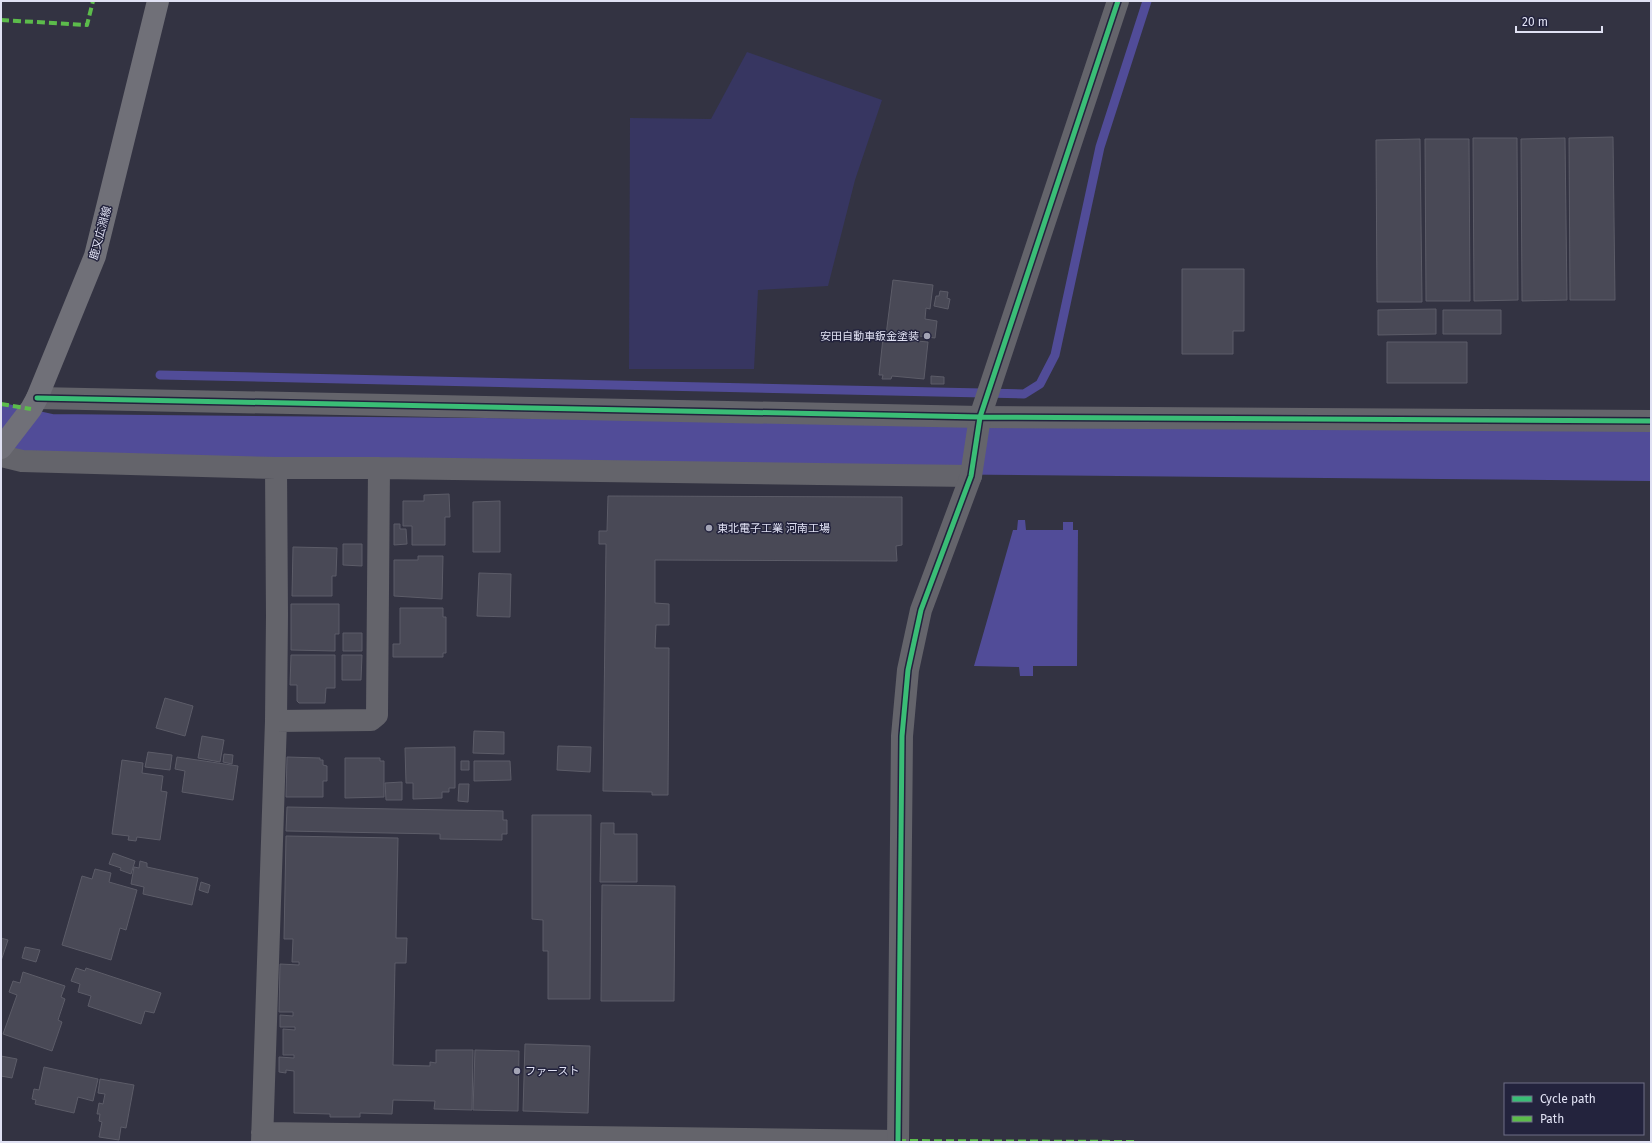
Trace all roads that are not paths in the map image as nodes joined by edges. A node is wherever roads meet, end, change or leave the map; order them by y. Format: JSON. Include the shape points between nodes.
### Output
{"nodes":[{"id":1,"x":158,"y":1,"type":"edge"},
{"id":2,"x":1118,"y":1,"type":"edge"},
{"id":3,"x":33,"y":405,"type":"junction"},
{"id":4,"x":981,"y":417,"type":"junction"},
{"id":5,"x":1651,"y":421,"type":"edge"},
{"id":6,"x":1,"y":448,"type":"edge"},
{"id":7,"x":1,"y":456,"type":"edge"},
{"id":8,"x":276,"y":468,"type":"junction"},
{"id":9,"x":379,"y":468,"type":"junction"},
{"id":10,"x":971,"y":476,"type":"junction"},
{"id":11,"x":276,"y":721,"type":"junction"},
{"id":12,"x":262,"y":1137,"type":"edge"},
{"id":13,"x":898,"y":1141,"type":"edge"}],
"edges":[{"from":1,"to":3,"type":"main road","name":"鹿又広淵線","via":[[95,256]]},
{"from":2,"to":4,"type":"street"},
{"from":3,"to":4,"type":"street"},
{"from":3,"to":6,"type":"main road","name":"鹿又広淵線"},
{"from":4,"to":5,"type":"street"},
{"from":4,"to":10,"type":"street"},
{"from":7,"to":8,"type":"street","via":[[22,460]]},
{"from":8,"to":9,"type":"street"},
{"from":8,"to":11,"type":"street"},
{"from":9,"to":10,"type":"street"},
{"from":9,"to":11,"type":"street","via":[[377,715],[371,720]]},
{"from":10,"to":13,"type":"street","via":[[921,610],[908,670],[902,736]]},
{"from":11,"to":12,"type":"street"},
{"from":12,"to":13,"type":"street"}]}
